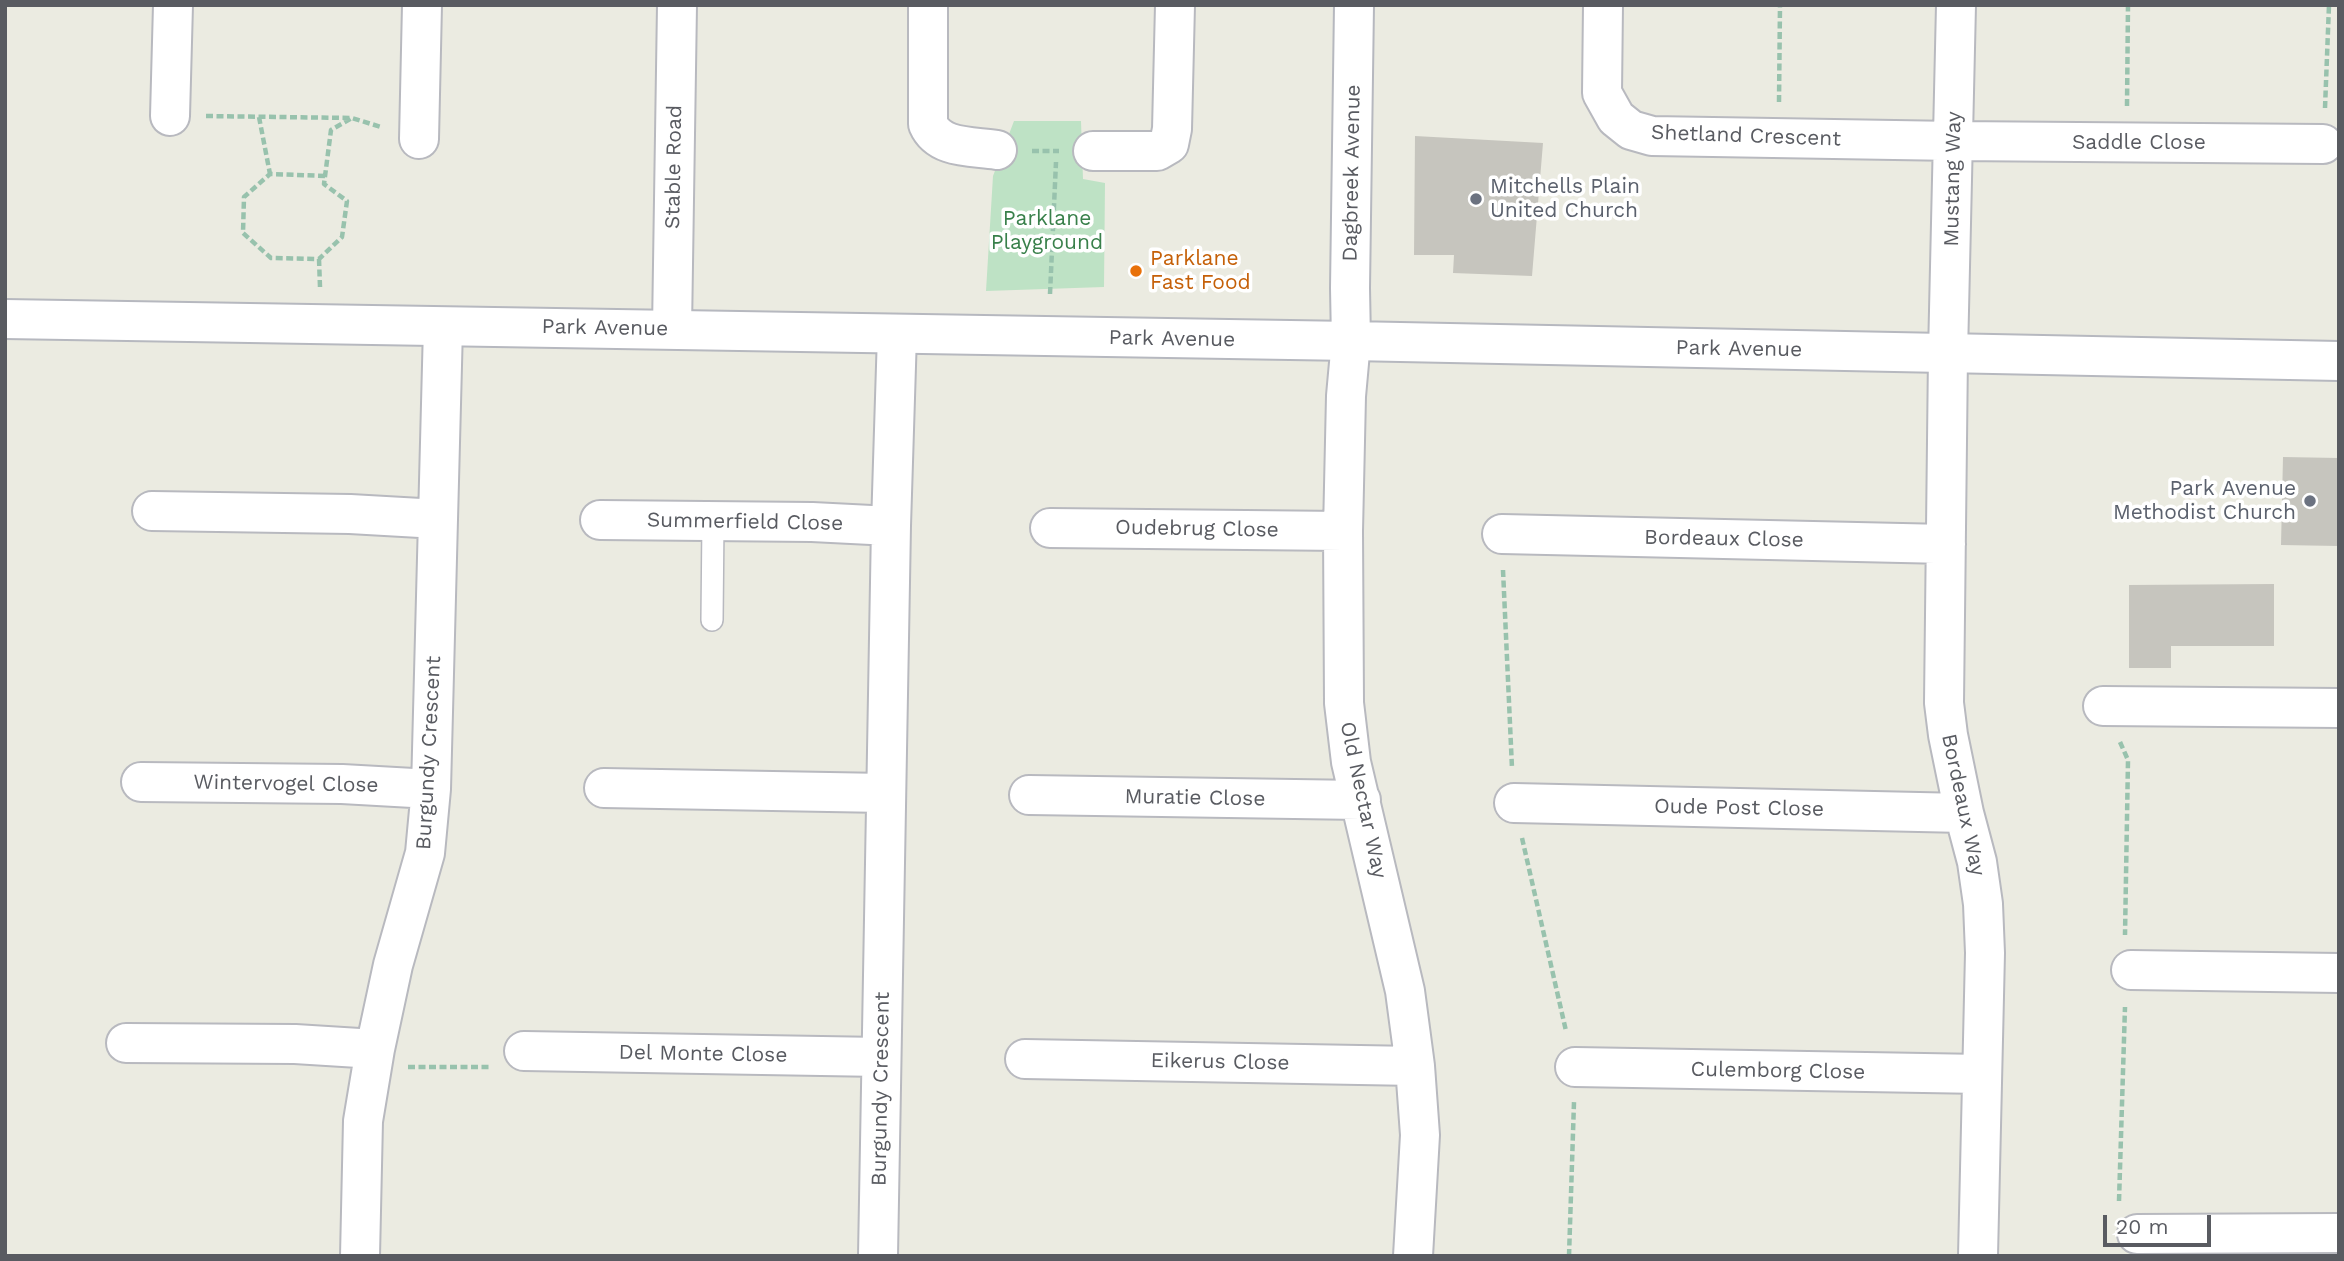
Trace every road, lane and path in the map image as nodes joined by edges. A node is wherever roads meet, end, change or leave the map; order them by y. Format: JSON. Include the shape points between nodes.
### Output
{"nodes":[{"id":1,"x":173,"y":5,"type":"edge"},
{"id":2,"x":422,"y":5,"type":"edge"},
{"id":3,"x":677,"y":5,"type":"edge"},
{"id":4,"x":928,"y":5,"type":"edge"},
{"id":5,"x":1175,"y":5,"type":"edge"},
{"id":6,"x":1354,"y":5,"type":"edge"},
{"id":7,"x":1603,"y":5,"type":"edge"},
{"id":8,"x":1780,"y":5,"type":"edge"},
{"id":9,"x":1956,"y":5,"type":"edge"},
{"id":10,"x":2128,"y":5,"type":"edge"},
{"id":11,"x":2329,"y":5,"type":"edge"},
{"id":12,"x":170,"y":116,"type":"joint"},
{"id":13,"x":259,"y":117,"type":"junction"},
{"id":14,"x":352,"y":118,"type":"junction"},
{"id":15,"x":1775,"y":138,"type":"junction"},
{"id":16,"x":419,"y":139,"type":"joint"},
{"id":17,"x":1955,"y":141,"type":"junction"},
{"id":18,"x":2126,"y":143,"type":"junction"},
{"id":19,"x":2323,"y":144,"type":"joint"},
{"id":20,"x":997,"y":150,"type":"joint"},
{"id":21,"x":1075,"y":151,"type":"junction"},
{"id":22,"x":270,"y":174,"type":"junction"},
{"id":23,"x":324,"y":176,"type":"junction"},
{"id":24,"x":318,"y":259,"type":"junction"},
{"id":25,"x":1050,"y":294,"type":"dead end"},
{"id":26,"x":320,"y":299,"type":"dead end"},
{"id":27,"x":5,"y":319,"type":"edge"},
{"id":28,"x":443,"y":327,"type":"junction"},
{"id":29,"x":671,"y":329,"type":"junction"},
{"id":30,"x":897,"y":334,"type":"junction"},
{"id":31,"x":1351,"y":341,"type":"junction"},
{"id":32,"x":1948,"y":354,"type":"junction"},
{"id":33,"x":2339,"y":361,"type":"edge"},
{"id":34,"x":152,"y":512,"type":"dead end"},
{"id":35,"x":438,"y":519,"type":"junction"},
{"id":36,"x":600,"y":520,"type":"dead end"},
{"id":37,"x":713,"y":521,"type":"junction"},
{"id":38,"x":891,"y":526,"type":"junction"},
{"id":39,"x":1050,"y":528,"type":"dead end"},
{"id":40,"x":1343,"y":531,"type":"junction"},
{"id":41,"x":1502,"y":534,"type":"joint"},
{"id":42,"x":1946,"y":544,"type":"junction"},
{"id":43,"x":712,"y":620,"type":"dead end"},
{"id":44,"x":2104,"y":706,"type":"joint"},
{"id":45,"x":2339,"y":708,"type":"edge"},
{"id":46,"x":141,"y":782,"type":"dead end"},
{"id":47,"x":604,"y":788,"type":"dead end"},
{"id":48,"x":431,"y":789,"type":"junction"},
{"id":49,"x":885,"y":793,"type":"junction"},
{"id":50,"x":1029,"y":795,"type":"dead end"},
{"id":51,"x":1361,"y":800,"type":"junction"},
{"id":52,"x":1514,"y":803,"type":"junction"},
{"id":53,"x":1964,"y":813,"type":"junction"},
{"id":54,"x":2132,"y":970,"type":"junction"},
{"id":55,"x":2339,"y":973,"type":"edge"},
{"id":56,"x":125,"y":1043,"type":"dead end"},
{"id":57,"x":524,"y":1051,"type":"joint"},
{"id":58,"x":881,"y":1057,"type":"junction"},
{"id":59,"x":373,"y":1058,"type":"junction"},
{"id":60,"x":1025,"y":1059,"type":"dead end"},
{"id":61,"x":1415,"y":1066,"type":"junction"},
{"id":62,"x":1575,"y":1067,"type":"junction"},
{"id":63,"x":1982,"y":1074,"type":"junction"},
{"id":64,"x":2339,"y":1233,"type":"edge"},
{"id":65,"x":2137,"y":1234,"type":"joint"},
{"id":66,"x":360,"y":1256,"type":"edge"},
{"id":67,"x":878,"y":1256,"type":"edge"},
{"id":68,"x":1413,"y":1256,"type":"edge"},
{"id":69,"x":1569,"y":1256,"type":"edge"},
{"id":70,"x":1978,"y":1256,"type":"edge"}],
"edges":[{"from":1,"to":12,"type":"street"},
{"from":2,"to":16,"type":"street"},
{"from":3,"to":29,"type":"street","name":"Stable Road"},
{"from":4,"to":20,"type":"street","via":[[928,124],[932,134],[947,143]]},
{"from":5,"to":21,"type":"street","via":[[1169,144],[1157,151]]},
{"from":6,"to":31,"type":"street","name":"Dagbreek Avenue"},
{"from":7,"to":15,"type":"street","name":"Shetland Crescent","via":[[1602,93],[1616,118],[1631,130],[1652,136]]},
{"from":8,"to":15,"type":"path"},
{"from":9,"to":17,"type":"street","name":"Mustang Way"},
{"from":10,"to":18,"type":"path"},
{"from":11,"to":19,"type":"path"},
{"from":12,"to":13,"type":"path"},
{"from":13,"to":14,"type":"path"},
{"from":13,"to":22,"type":"path"},
{"from":14,"to":16,"type":"path"},
{"from":14,"to":23,"type":"path","via":[[331,130]]},
{"from":15,"to":17,"type":"street","name":"Shetland Crescent"},
{"from":17,"to":18,"type":"street","name":"Saddle Close"},
{"from":17,"to":32,"type":"street","name":"Mustang Way"},
{"from":18,"to":19,"type":"street","name":"Saddle Close"},
{"from":20,"to":21,"type":"path"},
{"from":21,"to":25,"type":"path"},
{"from":22,"to":23,"type":"path"},
{"from":22,"to":24,"type":"path","via":[[244,197],[243,233],[271,258]]},
{"from":23,"to":24,"type":"path","via":[[324,184],[347,201],[342,237]]},
{"from":24,"to":26,"type":"path"},
{"from":27,"to":28,"type":"street","name":"Park Avenue"},
{"from":28,"to":29,"type":"street","name":"Park Avenue"},
{"from":28,"to":35,"type":"street","name":"Burgundy Crescent"},
{"from":29,"to":30,"type":"street","name":"Park Avenue"},
{"from":30,"to":31,"type":"street","name":"Park Avenue"},
{"from":30,"to":38,"type":"street","name":"Burgundy Crescent"},
{"from":31,"to":32,"type":"street","name":"Park Avenue"},
{"from":31,"to":40,"type":"street","name":"Old Nectar Way"},
{"from":32,"to":33,"type":"street","name":"Park Avenue"},
{"from":32,"to":42,"type":"street","name":"Bordeaux Way"},
{"from":34,"to":35,"type":"street"},
{"from":35,"to":48,"type":"street","name":"Burgundy Crescent"},
{"from":36,"to":37,"type":"street","name":"Summerfield Close"},
{"from":37,"to":38,"type":"street","name":"Summerfield Close"},
{"from":37,"to":43,"type":"lane"},
{"from":38,"to":49,"type":"street","name":"Burgundy Crescent"},
{"from":39,"to":40,"type":"street","name":"Oudebrug Close"},
{"from":40,"to":51,"type":"street","name":"Old Nectar Way","via":[[1344,703]]},
{"from":41,"to":42,"type":"street","name":"Bordeaux Close"},
{"from":41,"to":52,"type":"path"},
{"from":42,"to":53,"type":"street","name":"Bordeaux Way","via":[[1944,703]]},
{"from":44,"to":45,"type":"street"},
{"from":44,"to":54,"type":"path","via":[[2128,760],[2124,958]]},
{"from":46,"to":48,"type":"street","name":"Wintervogel Close"},
{"from":47,"to":49,"type":"street"},
{"from":48,"to":59,"type":"street","name":"Burgundy Crescent","via":[[425,853]]},
{"from":49,"to":58,"type":"street","name":"Burgundy Crescent"},
{"from":50,"to":51,"type":"street","name":"Muratie Close"},
{"from":51,"to":61,"type":"street","name":"Old Nectar Way","via":[[1405,991]]},
{"from":52,"to":53,"type":"street","name":"Oude Post Close"},
{"from":52,"to":62,"type":"path"},
{"from":53,"to":63,"type":"street","name":"Bordeaux Way","via":[[1983,904]]},
{"from":54,"to":55,"type":"street"},
{"from":54,"to":65,"type":"path","via":[[2126,985],[2119,1219]]},
{"from":56,"to":59,"type":"street","via":[[295,1044]]},
{"from":57,"to":58,"type":"street","name":"Del Monte Close"},
{"from":57,"to":59,"type":"path","via":[[505,1067]]},
{"from":58,"to":67,"type":"street","name":"Burgundy Crescent"},
{"from":59,"to":66,"type":"street","name":"Burgundy Crescent","via":[[363,1121]]},
{"from":60,"to":61,"type":"street","name":"Eikerus Close"},
{"from":61,"to":68,"type":"street","name":"Old Nectar Way","via":[[1420,1135]]},
{"from":62,"to":63,"type":"street","name":"Culemborg Close"},
{"from":62,"to":69,"type":"path"},
{"from":63,"to":70,"type":"street","name":"Bordeaux Way"},
{"from":64,"to":65,"type":"street"}]}
